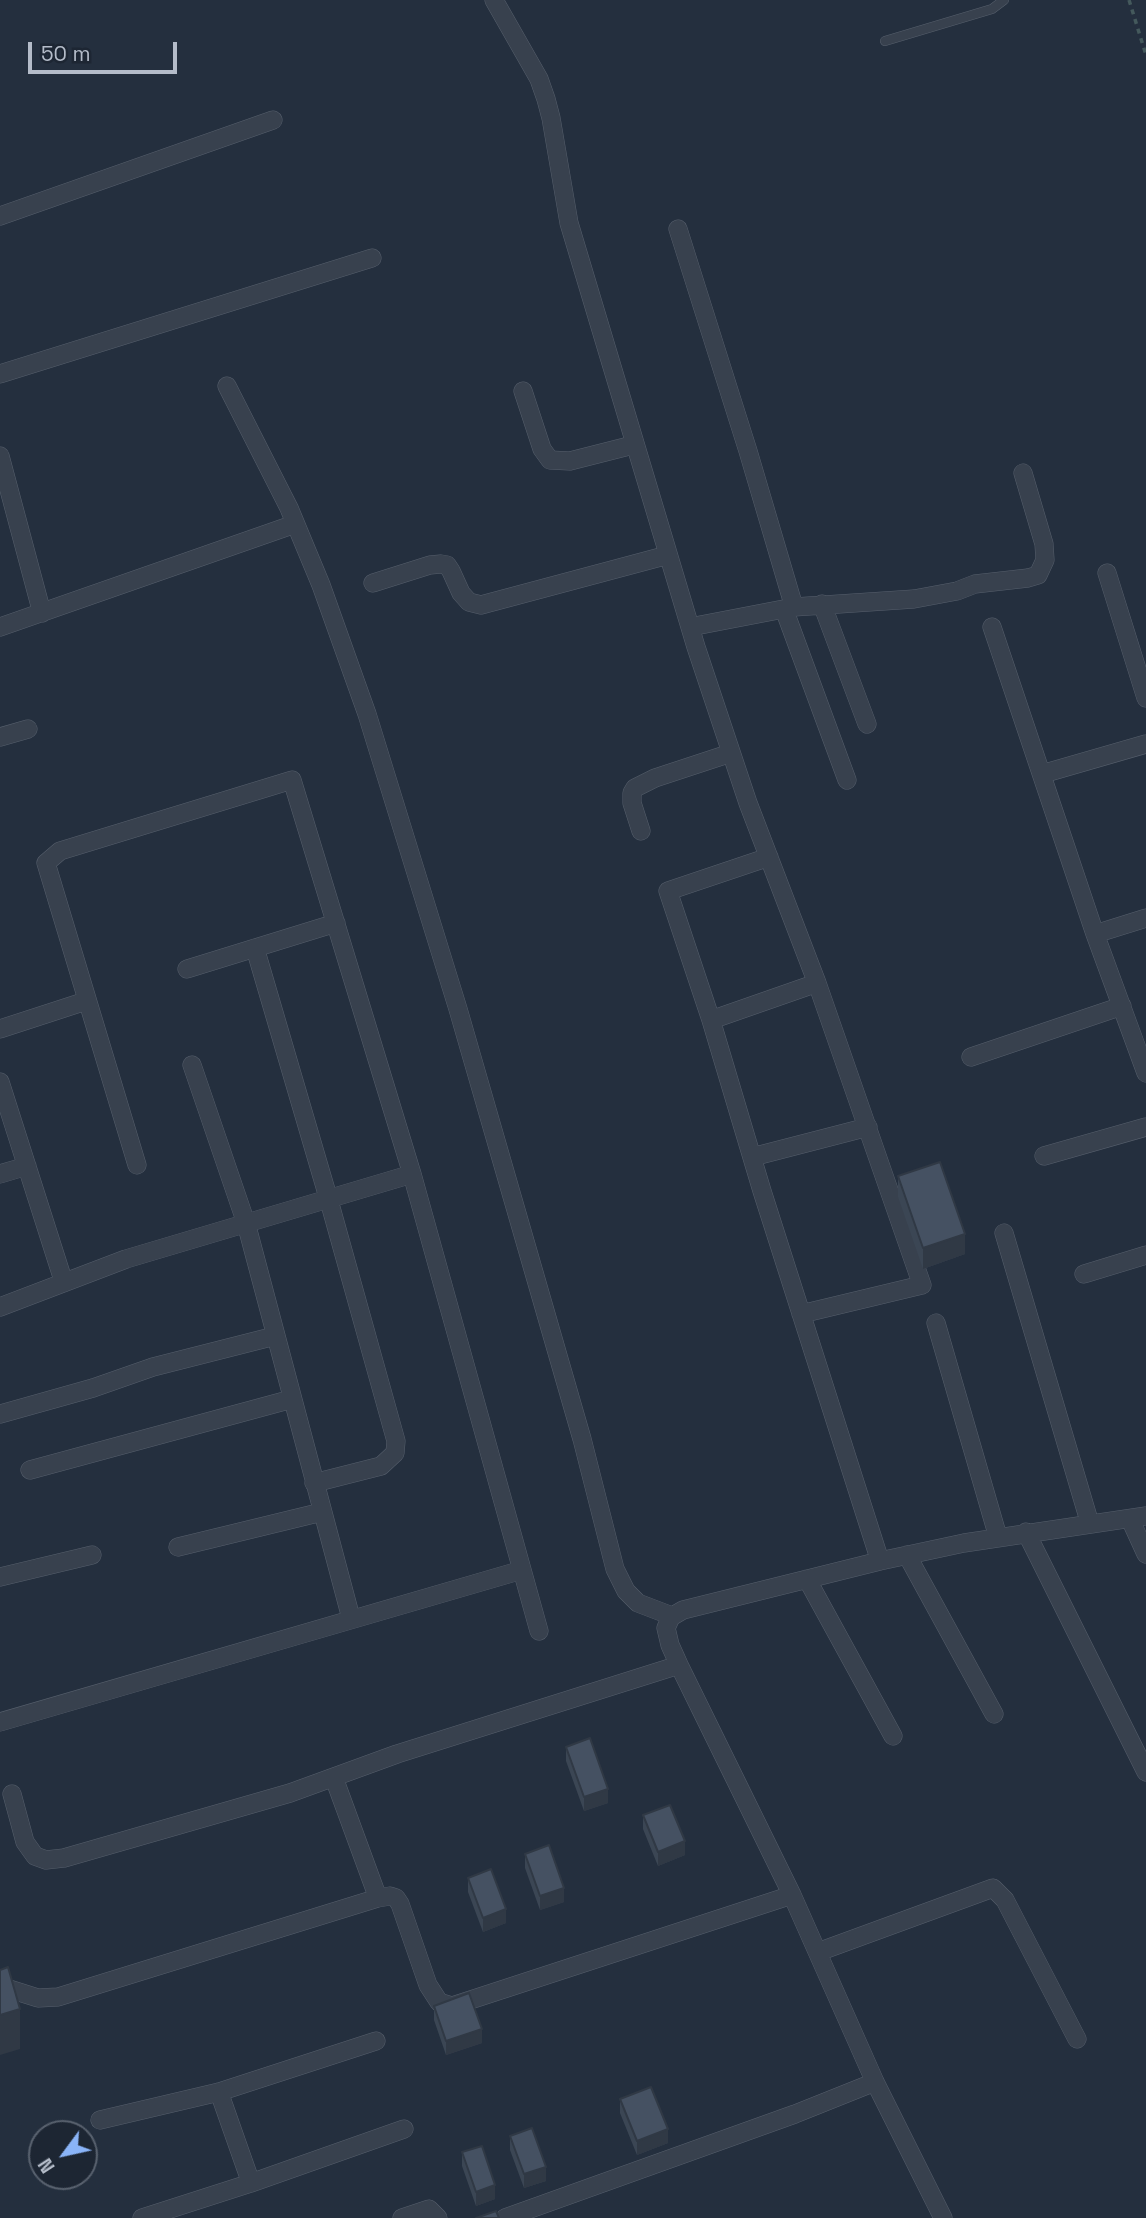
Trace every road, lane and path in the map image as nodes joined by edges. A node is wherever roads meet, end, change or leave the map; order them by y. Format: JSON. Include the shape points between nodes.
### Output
{"nodes":[{"id":1,"x":494,"y":0,"type":"edge"},
{"id":2,"x":1004,"y":0,"type":"edge"},
{"id":3,"x":1129,"y":0,"type":"edge"},
{"id":4,"x":885,"y":41,"type":"dead end"},
{"id":5,"x":1146,"y":55,"type":"edge"},
{"id":6,"x":273,"y":120,"type":"dead end"},
{"id":7,"x":0,"y":216,"type":"edge"},
{"id":8,"x":678,"y":229,"type":"dead end"},
{"id":9,"x":372,"y":258,"type":"dead end"},
{"id":10,"x":0,"y":374,"type":"edge"},
{"id":11,"x":227,"y":386,"type":"dead end"},
{"id":12,"x":523,"y":391,"type":"dead end"},
{"id":13,"x":634,"y":445,"type":"junction"},
{"id":14,"x":0,"y":456,"type":"edge"},
{"id":15,"x":1023,"y":473,"type":"dead end"},
{"id":16,"x":295,"y":524,"type":"junction"},
{"id":17,"x":668,"y":555,"type":"junction"},
{"id":18,"x":1107,"y":573,"type":"dead end"},
{"id":19,"x":373,"y":583,"type":"dead end"},
{"id":20,"x":822,"y":604,"type":"junction"},
{"id":21,"x":789,"y":608,"type":"junction"},
{"id":22,"x":42,"y":612,"type":"junction"},
{"id":23,"x":0,"y":626,"type":"edge"},
{"id":24,"x":690,"y":627,"type":"junction"},
{"id":25,"x":992,"y":627,"type":"dead end"},
{"id":26,"x":1146,"y":698,"type":"edge"},
{"id":27,"x":867,"y":724,"type":"dead end"},
{"id":28,"x":28,"y":729,"type":"dead end"},
{"id":29,"x":0,"y":737,"type":"edge"},
{"id":30,"x":1146,"y":744,"type":"edge"},
{"id":31,"x":731,"y":753,"type":"junction"},
{"id":32,"x":1042,"y":774,"type":"junction"},
{"id":33,"x":847,"y":780,"type":"dead end"},
{"id":34,"x":641,"y":831,"type":"dead end"},
{"id":35,"x":769,"y":858,"type":"junction"},
{"id":36,"x":1146,"y":918,"type":"edge"},
{"id":37,"x":335,"y":923,"type":"junction"},
{"id":38,"x":1095,"y":934,"type":"junction"},
{"id":39,"x":256,"y":948,"type":"junction"},
{"id":40,"x":187,"y":969,"type":"dead end"},
{"id":41,"x":817,"y":983,"type":"junction"},
{"id":42,"x":86,"y":1001,"type":"junction"},
{"id":43,"x":1122,"y":1006,"type":"junction"},
{"id":44,"x":711,"y":1020,"type":"junction"},
{"id":45,"x":0,"y":1029,"type":"edge"},
{"id":46,"x":971,"y":1057,"type":"dead end"},
{"id":47,"x":192,"y":1065,"type":"dead end"},
{"id":48,"x":1146,"y":1073,"type":"edge"},
{"id":49,"x":0,"y":1082,"type":"edge"},
{"id":50,"x":868,"y":1127,"type":"junction"},
{"id":51,"x":1146,"y":1127,"type":"edge"},
{"id":52,"x":1044,"y":1156,"type":"dead end"},
{"id":53,"x":752,"y":1157,"type":"junction"},
{"id":54,"x":137,"y":1165,"type":"dead end"},
{"id":55,"x":27,"y":1166,"type":"junction"},
{"id":56,"x":0,"y":1174,"type":"edge"},
{"id":57,"x":412,"y":1174,"type":"junction"},
{"id":58,"x":328,"y":1198,"type":"junction"},
{"id":59,"x":246,"y":1223,"type":"junction"},
{"id":60,"x":1004,"y":1233,"type":"dead end"},
{"id":61,"x":1146,"y":1255,"type":"edge"},
{"id":62,"x":1084,"y":1274,"type":"dead end"},
{"id":63,"x":64,"y":1283,"type":"junction"},
{"id":64,"x":0,"y":1307,"type":"edge"},
{"id":65,"x":801,"y":1314,"type":"junction"},
{"id":66,"x":936,"y":1323,"type":"dead end"},
{"id":67,"x":275,"y":1336,"type":"junction"},
{"id":68,"x":292,"y":1399,"type":"junction"},
{"id":69,"x":0,"y":1414,"type":"edge"},
{"id":70,"x":30,"y":1470,"type":"dead end"},
{"id":71,"x":314,"y":1483,"type":"junction"},
{"id":72,"x":322,"y":1512,"type":"junction"},
{"id":73,"x":1138,"y":1518,"type":"edge"},
{"id":74,"x":1090,"y":1524,"type":"junction"},
{"id":75,"x":1026,"y":1532,"type":"junction"},
{"id":76,"x":998,"y":1537,"type":"junction"},
{"id":77,"x":178,"y":1547,"type":"dead end"},
{"id":78,"x":1146,"y":1554,"type":"edge"},
{"id":79,"x":92,"y":1555,"type":"dead end"},
{"id":80,"x":907,"y":1555,"type":"junction"},
{"id":81,"x":880,"y":1561,"type":"junction"},
{"id":82,"x":522,"y":1570,"type":"junction"},
{"id":83,"x":0,"y":1577,"type":"edge"},
{"id":84,"x":807,"y":1579,"type":"junction"},
{"id":85,"x":672,"y":1616,"type":"junction"},
{"id":86,"x":352,"y":1618,"type":"junction"},
{"id":87,"x":539,"y":1631,"type":"dead end"},
{"id":88,"x":679,"y":1665,"type":"junction"},
{"id":89,"x":993,"y":1714,"type":"dead end"},
{"id":90,"x":0,"y":1722,"type":"edge"},
{"id":91,"x":893,"y":1736,"type":"dead end"},
{"id":92,"x":1146,"y":1772,"type":"edge"},
{"id":93,"x":334,"y":1777,"type":"junction"},
{"id":94,"x":12,"y":1794,"type":"dead end"},
{"id":95,"x":792,"y":1895,"type":"junction"},
{"id":96,"x":378,"y":1898,"type":"junction"},
{"id":97,"x":818,"y":1952,"type":"junction"},
{"id":98,"x":0,"y":1986,"type":"edge"},
{"id":99,"x":1077,"y":2039,"type":"dead end"},
{"id":100,"x":376,"y":2041,"type":"dead end"},
{"id":101,"x":875,"y":2082,"type":"junction"},
{"id":102,"x":219,"y":2092,"type":"junction"},
{"id":103,"x":100,"y":2120,"type":"dead end"},
{"id":104,"x":404,"y":2129,"type":"dead end"},
{"id":105,"x":251,"y":2183,"type":"junction"},
{"id":106,"x":940,"y":2217,"type":"edge"},
{"id":107,"x":142,"y":2218,"type":"edge"},
{"id":108,"x":402,"y":2218,"type":"edge"},
{"id":109,"x":438,"y":2218,"type":"edge"},
{"id":110,"x":505,"y":2218,"type":"edge"}],
"edges":[{"from":1,"to":13,"type":"street","via":[[546,99],[569,223]]},
{"from":2,"to":4,"type":"lane","via":[[992,9]]},
{"from":3,"to":5,"type":"path"},
{"from":6,"to":7,"type":"street"},
{"from":8,"to":21,"type":"street","via":[[748,451]]},
{"from":9,"to":10,"type":"street"},
{"from":11,"to":16,"type":"street"},
{"from":12,"to":13,"type":"street","via":[[550,460],[570,461]]},
{"from":13,"to":17,"type":"street"},
{"from":14,"to":22,"type":"street"},
{"from":15,"to":20,"type":"street","via":[[1044,544],[1045,560],[1038,575],[890,603]]},
{"from":16,"to":22,"type":"street"},
{"from":16,"to":85,"type":"street","via":[[352,671],[458,1009],[615,1569],[638,1603]]},
{"from":17,"to":19,"type":"street","via":[[481,605],[469,602],[461,593],[447,565],[430,565]]},
{"from":17,"to":24,"type":"street"},
{"from":18,"to":26,"type":"street"},
{"from":20,"to":21,"type":"street"},
{"from":20,"to":27,"type":"street"},
{"from":21,"to":24,"type":"street"},
{"from":21,"to":33,"type":"street"},
{"from":22,"to":23,"type":"street"},
{"from":24,"to":31,"type":"street"},
{"from":25,"to":32,"type":"street"},
{"from":28,"to":29,"type":"street"},
{"from":30,"to":32,"type":"street"},
{"from":31,"to":34,"type":"street","via":[[635,788],[632,803]]},
{"from":31,"to":35,"type":"street"},
{"from":32,"to":38,"type":"street"},
{"from":35,"to":41,"type":"street"},
{"from":35,"to":44,"type":"street","via":[[668,891]]},
{"from":36,"to":38,"type":"street"},
{"from":37,"to":39,"type":"street"},
{"from":37,"to":42,"type":"street","via":[[292,780],[60,851],[46,863]]},
{"from":37,"to":57,"type":"street"},
{"from":38,"to":43,"type":"street"},
{"from":39,"to":40,"type":"street"},
{"from":39,"to":58,"type":"street"},
{"from":41,"to":44,"type":"street"},
{"from":41,"to":50,"type":"street"},
{"from":42,"to":45,"type":"street"},
{"from":42,"to":54,"type":"street"},
{"from":43,"to":46,"type":"street"},
{"from":43,"to":48,"type":"street"},
{"from":44,"to":53,"type":"street"},
{"from":47,"to":59,"type":"street"},
{"from":49,"to":55,"type":"street"},
{"from":50,"to":53,"type":"street"},
{"from":50,"to":65,"type":"street","via":[[922,1285]]},
{"from":51,"to":52,"type":"street"},
{"from":53,"to":65,"type":"street"},
{"from":55,"to":56,"type":"street"},
{"from":55,"to":63,"type":"street"},
{"from":57,"to":58,"type":"street"},
{"from":57,"to":82,"type":"street"},
{"from":58,"to":59,"type":"street"},
{"from":58,"to":71,"type":"street","via":[[396,1441],[395,1453],[381,1466]]},
{"from":59,"to":63,"type":"street"},
{"from":59,"to":67,"type":"street"},
{"from":60,"to":74,"type":"street"},
{"from":61,"to":62,"type":"street"},
{"from":63,"to":64,"type":"street"},
{"from":65,"to":81,"type":"street"},
{"from":66,"to":76,"type":"street"},
{"from":67,"to":68,"type":"street"},
{"from":67,"to":69,"type":"street"},
{"from":68,"to":70,"type":"street"},
{"from":68,"to":71,"type":"street"},
{"from":71,"to":72,"type":"street"},
{"from":72,"to":77,"type":"street"},
{"from":72,"to":86,"type":"street"},
{"from":73,"to":74,"type":"street"},
{"from":73,"to":78,"type":"street"},
{"from":74,"to":75,"type":"street"},
{"from":75,"to":76,"type":"street"},
{"from":75,"to":92,"type":"street"},
{"from":76,"to":80,"type":"street"},
{"from":79,"to":83,"type":"street"},
{"from":80,"to":81,"type":"street"},
{"from":80,"to":89,"type":"street"},
{"from":81,"to":84,"type":"street"},
{"from":82,"to":86,"type":"street"},
{"from":82,"to":87,"type":"street"},
{"from":84,"to":85,"type":"street","via":[[683,1609]]},
{"from":84,"to":91,"type":"street"},
{"from":85,"to":88,"type":"street","via":[[666,1628]]},
{"from":86,"to":90,"type":"street"},
{"from":88,"to":93,"type":"street"},
{"from":88,"to":95,"type":"street"},
{"from":93,"to":94,"type":"street","via":[[241,1808],[46,1860],[35,1856],[25,1842]]},
{"from":93,"to":96,"type":"street"},
{"from":95,"to":96,"type":"street","via":[[452,2006],[439,2002],[428,1985],[396,1898]]},
{"from":95,"to":97,"type":"street"},
{"from":96,"to":98,"type":"street","via":[[58,1997],[38,1998]]},
{"from":97,"to":99,"type":"street","via":[[993,1888],[1005,1900]]},
{"from":97,"to":101,"type":"street"},
{"from":100,"to":102,"type":"street"},
{"from":101,"to":106,"type":"street"},
{"from":101,"to":110,"type":"street"},
{"from":102,"to":103,"type":"street"},
{"from":102,"to":105,"type":"street"},
{"from":104,"to":105,"type":"street"},
{"from":105,"to":107,"type":"street"},
{"from":108,"to":109,"type":"street","via":[[429,2209]]}]}
